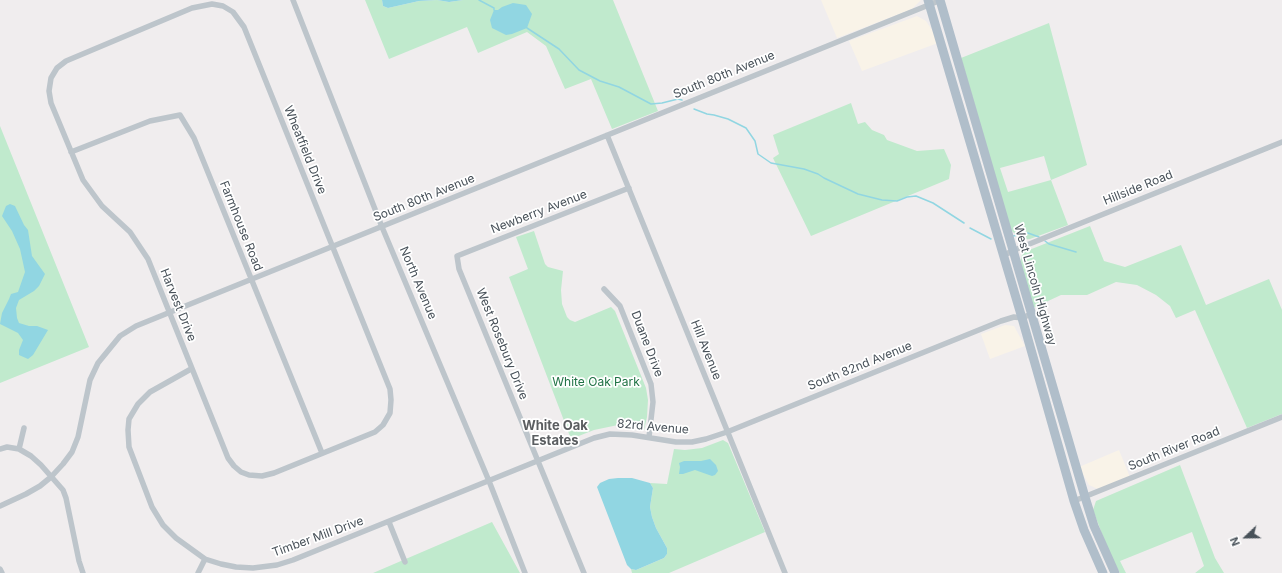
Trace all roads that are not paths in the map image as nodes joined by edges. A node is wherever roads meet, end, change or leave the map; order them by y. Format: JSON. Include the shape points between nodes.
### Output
{"nodes":[{"id":1,"x":293,"y":0,"type":"edge"},
{"id":2,"x":940,"y":0,"type":"edge"},
{"id":3,"x":929,"y":3,"type":"edge"},
{"id":4,"x":51,"y":78,"type":"joint"},
{"id":5,"x":607,"y":135,"type":"junction"},
{"id":6,"x":1282,"y":142,"type":"edge"},
{"id":7,"x":71,"y":152,"type":"junction"},
{"id":8,"x":629,"y":188,"type":"junction"},
{"id":9,"x":382,"y":227,"type":"junction"},
{"id":10,"x":332,"y":247,"type":"junction"},
{"id":11,"x":1012,"y":251,"type":"junction"},
{"id":12,"x":457,"y":256,"type":"joint"},
{"id":13,"x":1003,"y":256,"type":"junction"},
{"id":14,"x":251,"y":280,"type":"junction"},
{"id":15,"x":604,"y":289,"type":"dead end"},
{"id":16,"x":169,"y":313,"type":"junction"},
{"id":17,"x":1031,"y":314,"type":"junction"},
{"id":18,"x":1022,"y":318,"type":"junction"},
{"id":19,"x":191,"y":369,"type":"junction"},
{"id":20,"x":1282,"y":417,"type":"edge"},
{"id":21,"x":24,"y":428,"type":"dead end"},
{"id":22,"x":727,"y":432,"type":"junction"},
{"id":23,"x":649,"y":437,"type":"junction"},
{"id":24,"x":0,"y":449,"type":"edge"},
{"id":25,"x":19,"y":449,"type":"junction"},
{"id":26,"x":322,"y":453,"type":"junction"},
{"id":27,"x":539,"y":461,"type":"junction"},
{"id":28,"x":51,"y":477,"type":"junction"},
{"id":29,"x":489,"y":481,"type":"junction"},
{"id":30,"x":1085,"y":497,"type":"junction"},
{"id":31,"x":1074,"y":501,"type":"junction"},
{"id":32,"x":0,"y":506,"type":"edge"},
{"id":33,"x":389,"y":522,"type":"junction"},
{"id":34,"x":205,"y":559,"type":"junction"},
{"id":35,"x":405,"y":562,"type":"dead end"},
{"id":36,"x":0,"y":569,"type":"edge"},
{"id":37,"x":2,"y":573,"type":"edge"},
{"id":38,"x":83,"y":573,"type":"edge"},
{"id":39,"x":198,"y":573,"type":"edge"},
{"id":40,"x":525,"y":573,"type":"edge"},
{"id":41,"x":584,"y":573,"type":"edge"},
{"id":42,"x":785,"y":573,"type":"edge"},
{"id":43,"x":1103,"y":573,"type":"edge"},
{"id":44,"x":1115,"y":573,"type":"edge"}],
"edges":[{"from":1,"to":9,"type":"street","name":"North Avenue"},
{"from":2,"to":3,"type":"street","name":"South 80th Avenue"},
{"from":2,"to":11,"type":"main road","name":"West Lincoln Highway"},
{"from":3,"to":5,"type":"street","name":"South 80th Avenue"},
{"from":3,"to":13,"type":"main road","name":"West Lincoln Highway"},
{"from":4,"to":7,"type":"street","name":"Harvest Drive","via":[[51,103]]},
{"from":4,"to":10,"type":"street","name":"Wheatfield Drive","via":[[57,68],[78,54],[192,8],[212,4],[223,6],[233,12],[244,26]]},
{"from":5,"to":8,"type":"street","name":"Hill Avenue"},
{"from":5,"to":9,"type":"street","name":"South 80th Avenue"},
{"from":6,"to":11,"type":"street","name":"Hillside Road"},
{"from":7,"to":14,"type":"street","name":"Farmhouse Road","via":[[150,121],[180,115],[194,138]]},
{"from":7,"to":16,"type":"street","name":"Harvest Drive","via":[[83,180],[102,206],[130,232],[148,259]]},
{"from":8,"to":12,"type":"street","name":"Newberry Avenue"},
{"from":8,"to":22,"type":"street","name":"Hill Avenue"},
{"from":9,"to":10,"type":"street","name":"South 80th Avenue"},
{"from":9,"to":29,"type":"street","name":"North Avenue"},
{"from":10,"to":14,"type":"street","name":"South 80th Avenue"},
{"from":10,"to":26,"type":"street","name":"Wheatfield Drive","via":[[390,389],[391,400],[390,413],[375,432]]},
{"from":11,"to":13,"type":"street","name":"Hillside Road"},
{"from":11,"to":17,"type":"main road","name":"West Lincoln Highway"},
{"from":12,"to":27,"type":"street","name":"West Rosebury Drive","via":[[459,269]]},
{"from":13,"to":18,"type":"main road","name":"West Lincoln Highway"},
{"from":14,"to":16,"type":"street","name":"South 80th Avenue"},
{"from":14,"to":26,"type":"street","name":"Farmhouse Road"},
{"from":15,"to":23,"type":"street","name":"Duane Drive","via":[[620,306],[651,384],[653,402]]},
{"from":16,"to":19,"type":"street","name":"Harvest Drive"},
{"from":16,"to":28,"type":"street","name":"South 80th Avenue","via":[[136,326],[120,336],[98,363],[90,380],[78,437],[72,452]]},
{"from":17,"to":18,"type":"street","name":"South 82nd Avenue"},
{"from":17,"to":30,"type":"main road","name":"West Lincoln Highway"},
{"from":18,"to":22,"type":"street","name":"South 82nd Avenue","via":[[1014,317],[1001,321]]},
{"from":18,"to":31,"type":"main road","name":"West Lincoln Highway"},
{"from":19,"to":26,"type":"street","name":"Harvest Drive","via":[[225,453],[237,469],[249,475],[266,475]]},
{"from":19,"to":34,"type":"street","name":"Timber Mill Drive","via":[[150,392],[138,404],[129,419],[128,447],[152,506],[163,525]]},
{"from":20,"to":30,"type":"street","name":"South River Road"},
{"from":21,"to":25,"type":"street"},
{"from":22,"to":23,"type":"street","name":"82rd Avenue","via":[[692,442]]},
{"from":22,"to":42,"type":"street","name":"Hill Avenue"},
{"from":23,"to":27,"type":"street","name":"82rd Avenue","via":[[610,434]]},
{"from":24,"to":25,"type":"street"},
{"from":25,"to":28,"type":"street","via":[[31,456]]},
{"from":27,"to":29,"type":"street","name":"82rd Avenue"},
{"from":27,"to":41,"type":"street","name":"West Rosebury Drive"},
{"from":28,"to":32,"type":"street","name":"South 80th Avenue","via":[[26,494]]},
{"from":28,"to":38,"type":"street","via":[[66,498]]},
{"from":29,"to":33,"type":"street","name":"Timber Mill Drive"},
{"from":29,"to":40,"type":"street","name":"North Avenue"},
{"from":30,"to":31,"type":"street","name":"South River Road"},
{"from":30,"to":44,"type":"main road","name":"West Lincoln Highway","via":[[1094,526]]},
{"from":31,"to":43,"type":"main road","name":"West Lincoln Highway"},
{"from":33,"to":34,"type":"street","name":"Timber Mill Drive","via":[[277,565],[236,567]]},
{"from":33,"to":35,"type":"street"},
{"from":34,"to":39,"type":"street"},
{"from":36,"to":37,"type":"street"}]}
